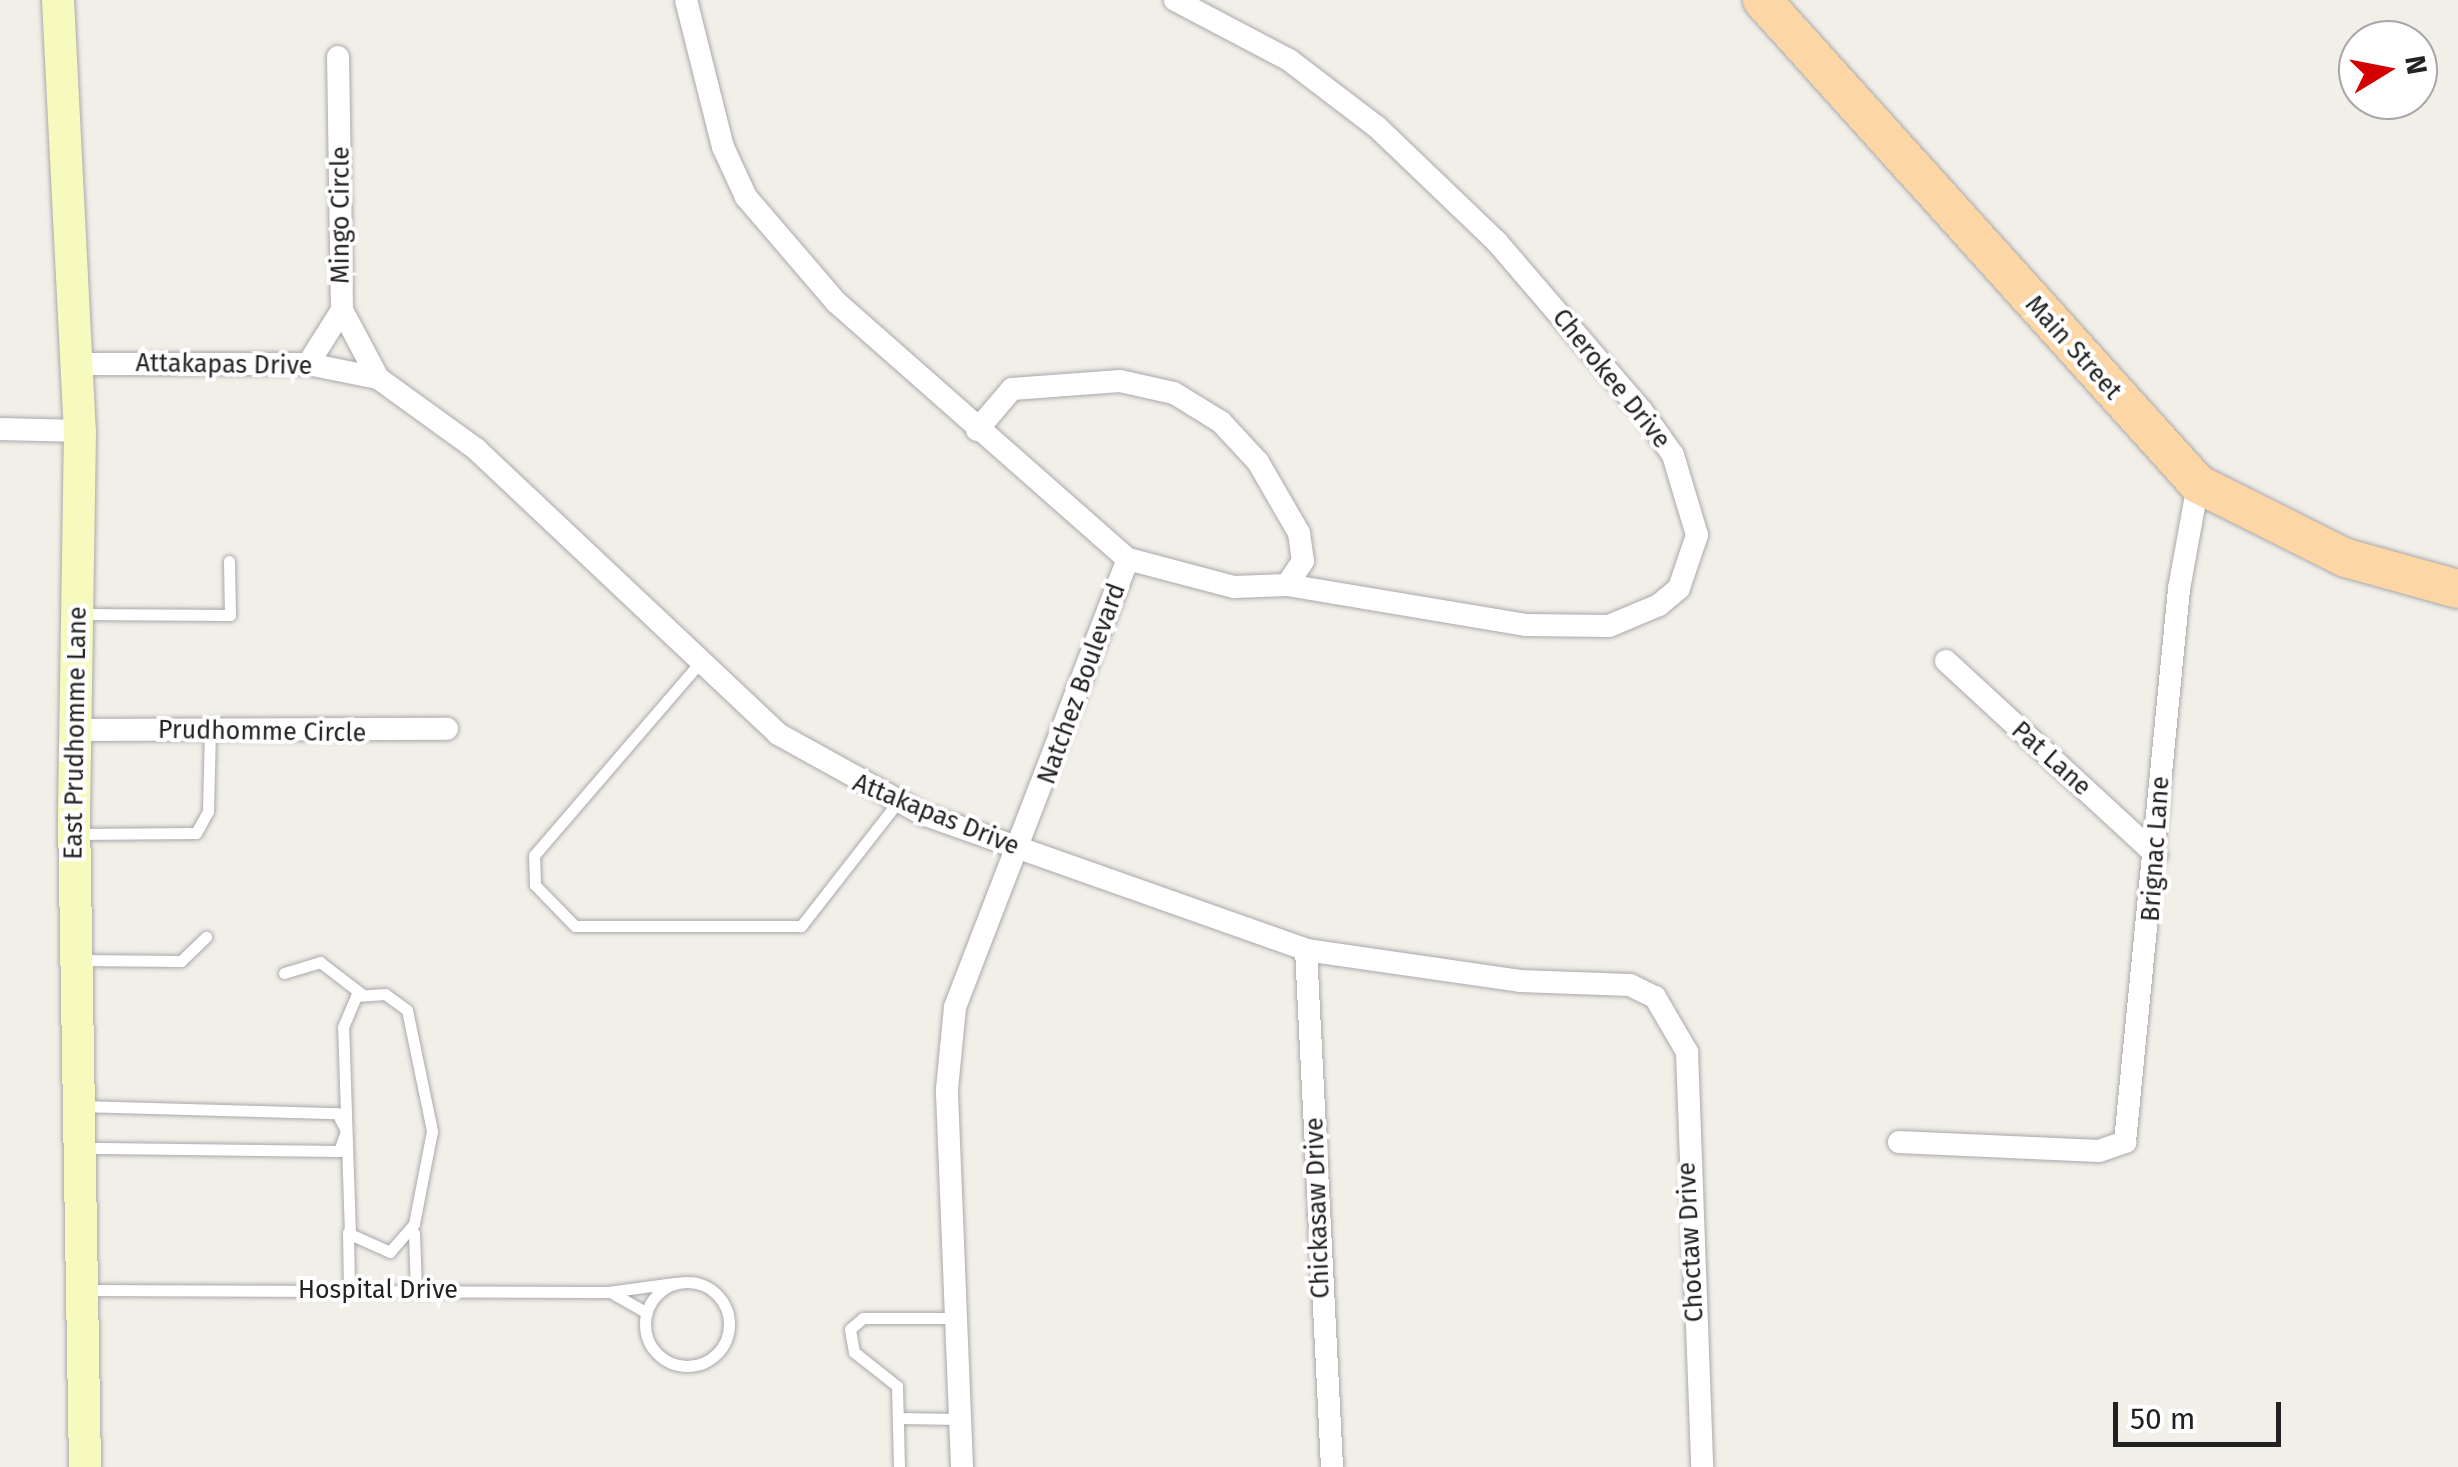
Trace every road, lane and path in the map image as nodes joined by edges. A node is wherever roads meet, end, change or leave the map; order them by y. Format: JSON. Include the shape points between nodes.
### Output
{"nodes":[{"id":1,"x":58,"y":0,"type":"edge"},
{"id":2,"x":686,"y":0,"type":"edge"},
{"id":3,"x":1175,"y":0,"type":"edge"},
{"id":4,"x":1762,"y":0,"type":"edge"},
{"id":5,"x":338,"y":57,"type":"dead end"},
{"id":6,"x":342,"y":310,"type":"junction"},
{"id":7,"x":77,"y":364,"type":"junction"},
{"id":8,"x":308,"y":364,"type":"junction"},
{"id":9,"x":378,"y":378,"type":"junction"},
{"id":10,"x":0,"y":429,"type":"edge"},
{"id":11,"x":977,"y":430,"type":"junction"},
{"id":12,"x":80,"y":431,"type":"junction"},
{"id":13,"x":2198,"y":484,"type":"junction"},
{"id":14,"x":1128,"y":559,"type":"junction"},
{"id":15,"x":230,"y":562,"type":"dead end"},
{"id":16,"x":1287,"y":585,"type":"junction"},
{"id":17,"x":2458,"y":589,"type":"edge"},
{"id":18,"x":78,"y":614,"type":"junction"},
{"id":19,"x":702,"y":660,"type":"junction"},
{"id":20,"x":1946,"y":662,"type":"dead end"},
{"id":21,"x":447,"y":729,"type":"dead end"},
{"id":22,"x":76,"y":730,"type":"junction"},
{"id":23,"x":210,"y":731,"type":"junction"},
{"id":24,"x":898,"y":804,"type":"junction"},
{"id":25,"x":74,"y":834,"type":"junction"},
{"id":26,"x":1019,"y":849,"type":"junction"},
{"id":27,"x":2156,"y":855,"type":"junction"},
{"id":28,"x":206,"y":938,"type":"dead end"},
{"id":29,"x":1306,"y":950,"type":"junction"},
{"id":30,"x":75,"y":960,"type":"junction"},
{"id":31,"x":284,"y":973,"type":"dead end"},
{"id":32,"x":362,"y":995,"type":"junction"},
{"id":33,"x":1675,"y":1018,"type":"joint"},
{"id":34,"x":76,"y":1106,"type":"junction"},
{"id":35,"x":346,"y":1131,"type":"junction"},
{"id":36,"x":1899,"y":1142,"type":"dead end"},
{"id":37,"x":76,"y":1148,"type":"junction"},
{"id":38,"x":348,"y":1223,"type":"junction"},
{"id":39,"x":414,"y":1224,"type":"junction"},
{"id":40,"x":674,"y":1283,"type":"junction"},
{"id":41,"x":349,"y":1289,"type":"junction"},
{"id":42,"x":416,"y":1289,"type":"junction"},
{"id":43,"x":80,"y":1290,"type":"junction"},
{"id":44,"x":608,"y":1292,"type":"junction"},
{"id":45,"x":646,"y":1312,"type":"junction"},
{"id":46,"x":954,"y":1318,"type":"junction"},
{"id":47,"x":899,"y":1418,"type":"junction"},
{"id":48,"x":959,"y":1418,"type":"junction"},
{"id":49,"x":85,"y":1467,"type":"edge"},
{"id":50,"x":899,"y":1467,"type":"edge"},
{"id":51,"x":962,"y":1467,"type":"edge"},
{"id":52,"x":1332,"y":1467,"type":"edge"},
{"id":53,"x":1702,"y":1467,"type":"edge"}],
"edges":[{"from":1,"to":7,"type":"street","name":"East Prudhomme Lane"},
{"from":2,"to":11,"type":"street","name":"Natchez Boulevard","via":[[722,146],[746,197],[836,302]]},
{"from":3,"to":16,"type":"street","name":"Cherokee Drive","via":[[1304,71],[1459,202],[1641,410],[1694,507],[1697,535],[1679,588],[1609,626],[1527,624]]},
{"from":4,"to":13,"type":"main road","name":"Main Street"},
{"from":5,"to":6,"type":"street","name":"Mingo Circle"},
{"from":6,"to":8,"type":"street","name":"Mingo Circle"},
{"from":6,"to":9,"type":"street"},
{"from":7,"to":8,"type":"street","name":"Attakapas Drive"},
{"from":7,"to":12,"type":"street","name":"East Prudhomme Lane"},
{"from":8,"to":9,"type":"street","name":"Attakapas Drive"},
{"from":9,"to":19,"type":"street","name":"Attakapas Drive","via":[[476,449]]},
{"from":10,"to":12,"type":"street"},
{"from":11,"to":14,"type":"street","name":"Natchez Boulevard"},
{"from":11,"to":16,"type":"street","via":[[1012,389],[1101,380],[1174,393],[1221,422],[1258,462],[1299,533],[1304,561]]},
{"from":12,"to":18,"type":"street","name":"East Prudhomme Lane"},
{"from":13,"to":17,"type":"main road","name":"Main Street","via":[[2346,558]]},
{"from":13,"to":27,"type":"street","name":"Brignac Lane","via":[[2179,588]]},
{"from":14,"to":16,"type":"street","name":"Cherokee Drive","via":[[1234,586]]},
{"from":14,"to":26,"type":"street","name":"Natchez Boulevard"},
{"from":15,"to":18,"type":"lane","via":[[230,615]]},
{"from":18,"to":22,"type":"street","name":"East Prudhomme Lane"},
{"from":19,"to":24,"type":"street","name":"Attakapas Drive","via":[[778,734]]},
{"from":19,"to":24,"type":"lane","via":[[534,855],[536,885],[575,926],[801,926]]},
{"from":20,"to":27,"type":"street","name":"Pat Lane"},
{"from":21,"to":23,"type":"street","name":"Prudhomme Circle"},
{"from":22,"to":23,"type":"street","name":"Prudhomme Circle"},
{"from":22,"to":25,"type":"street","name":"East Prudhomme Lane"},
{"from":23,"to":25,"type":"lane","via":[[208,811],[196,833]]},
{"from":24,"to":26,"type":"street","name":"Attakapas Drive"},
{"from":25,"to":30,"type":"street","name":"East Prudhomme Lane"},
{"from":26,"to":29,"type":"street","name":"Attakapas Drive"},
{"from":26,"to":46,"type":"street","name":"Natchez Boulevard","via":[[955,1006],[947,1089]]},
{"from":27,"to":36,"type":"street","name":"Brignac Lane","via":[[2125,1142],[2054,1149]]},
{"from":28,"to":30,"type":"lane","via":[[181,961]]},
{"from":29,"to":33,"type":"street","name":"Attakapas Drive","via":[[1520,981],[1630,985]]},
{"from":29,"to":52,"type":"street","name":"Chickasaw Drive"},
{"from":30,"to":34,"type":"street","name":"East Prudhomme Lane"},
{"from":31,"to":32,"type":"lane","via":[[320,962]]},
{"from":32,"to":35,"type":"lane","via":[[344,1027]]},
{"from":32,"to":39,"type":"lane","via":[[399,1000],[410,1022],[432,1131]]},
{"from":33,"to":53,"type":"street","name":"Choctaw Drive","via":[[1687,1052]]},
{"from":34,"to":35,"type":"lane","via":[[337,1113]]},
{"from":34,"to":37,"type":"street","name":"East Prudhomme Lane"},
{"from":35,"to":37,"type":"lane","via":[[338,1151]]},
{"from":35,"to":38,"type":"lane"},
{"from":37,"to":43,"type":"street","name":"East Prudhomme Lane"},
{"from":38,"to":39,"type":"lane","via":[[356,1242],[390,1252]]},
{"from":38,"to":41,"type":"lane"},
{"from":39,"to":42,"type":"lane"},
{"from":40,"to":44,"type":"lane","name":"Hospital Drive"},
{"from":40,"to":45,"type":"lane"},
{"from":40,"to":45,"type":"lane","name":"Hospital Drive","via":[[702,1284],[723,1301],[729,1328],[718,1353],[694,1366],[667,1361],[648,1340]]},
{"from":41,"to":42,"type":"lane","name":"Hospital Drive"},
{"from":41,"to":43,"type":"lane","name":"Hospital Drive"},
{"from":42,"to":44,"type":"lane","name":"Hospital Drive"},
{"from":43,"to":49,"type":"street","name":"East Prudhomme Lane"},
{"from":44,"to":45,"type":"lane"},
{"from":46,"to":47,"type":"lane","via":[[863,1318],[850,1329],[854,1352],[891,1375]]},
{"from":46,"to":48,"type":"street","name":"Natchez Boulevard"},
{"from":47,"to":48,"type":"lane"},
{"from":47,"to":50,"type":"lane"},
{"from":48,"to":51,"type":"street","name":"Natchez Boulevard"}]}
